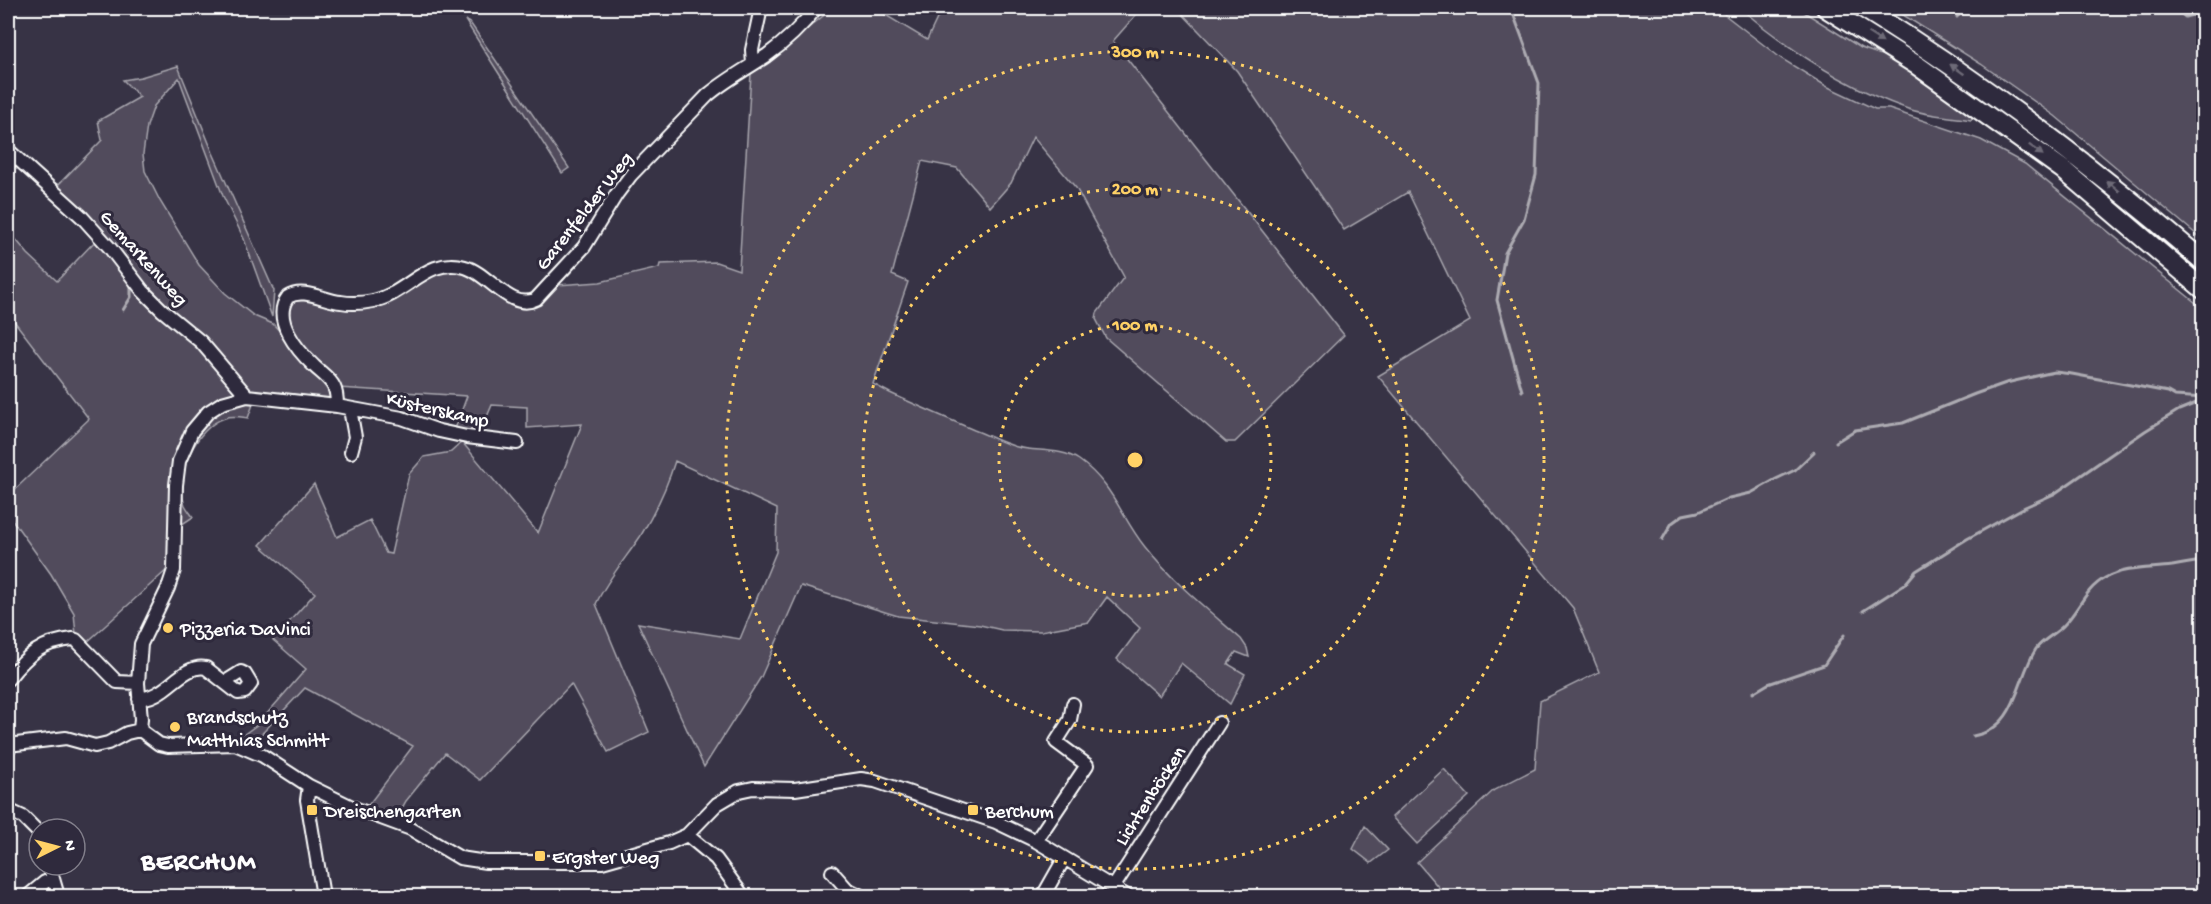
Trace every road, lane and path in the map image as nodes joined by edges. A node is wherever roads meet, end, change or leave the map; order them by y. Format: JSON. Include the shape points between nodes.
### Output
{"nodes":[{"id":1,"x":761,"y":8,"type":"edge"},
{"id":2,"x":816,"y":8,"type":"edge"},
{"id":3,"x":1826,"y":8,"type":"edge"},
{"id":4,"x":1863,"y":8,"type":"edge"},
{"id":5,"x":753,"y":63,"type":"junction"},
{"id":6,"x":8,"y":150,"type":"edge"},
{"id":7,"x":2204,"y":262,"type":"edge"},
{"id":8,"x":2204,"y":290,"type":"edge"},
{"id":9,"x":247,"y":396,"type":"junction"},
{"id":10,"x":337,"y":406,"type":"junction"},
{"id":11,"x":350,"y":409,"type":"junction"},
{"id":12,"x":517,"y":443,"type":"dead end"},
{"id":13,"x":351,"y":453,"type":"dead end"},
{"id":14,"x":8,"y":679,"type":"edge"},
{"id":15,"x":138,"y":682,"type":"junction"},
{"id":16,"x":225,"y":682,"type":"dead end"},
{"id":17,"x":139,"y":699,"type":"junction"},
{"id":18,"x":1073,"y":704,"type":"dead end"},
{"id":19,"x":1219,"y":723,"type":"dead end"},
{"id":20,"x":140,"y":730,"type":"junction"},
{"id":21,"x":8,"y":745,"type":"edge"},
{"id":22,"x":309,"y":786,"type":"junction"},
{"id":23,"x":8,"y":810,"type":"edge"},
{"id":24,"x":27,"y":821,"type":"edge"},
{"id":25,"x":687,"y":834,"type":"junction"},
{"id":26,"x":1036,"y":841,"type":"junction"},
{"id":27,"x":1064,"y":859,"type":"junction"},
{"id":28,"x":832,"y":872,"type":"dead end"},
{"id":29,"x":53,"y":879,"type":"joint"},
{"id":30,"x":1113,"y":888,"type":"junction"},
{"id":31,"x":27,"y":897,"type":"edge"},
{"id":32,"x":58,"y":897,"type":"edge"},
{"id":33,"x":323,"y":897,"type":"edge"},
{"id":34,"x":743,"y":897,"type":"edge"},
{"id":35,"x":861,"y":897,"type":"edge"},
{"id":36,"x":1043,"y":897,"type":"edge"},
{"id":37,"x":1127,"y":897,"type":"edge"}],
"edges":[{"from":1,"to":5,"type":"street"},
{"from":2,"to":5,"type":"street","name":"Garenfelder Weg","via":[[767,55]]},
{"from":3,"to":8,"type":"highway","one_way":true,"via":[[1918,66],[2062,169]]},
{"from":7,"to":4,"type":"highway","one_way":true,"via":[[2037,126],[1920,43]]},
{"from":5,"to":10,"type":"street","name":"Garenfelder Weg","via":[[708,95],[632,175],[584,247],[532,301],[514,299],[470,268],[448,264],[439,265],[397,292],[376,300],[339,302],[302,293],[288,297],[282,312],[285,326],[302,353],[333,385]]},
{"from":6,"to":9,"type":"street","name":"Gemarkenweg","via":[[82,217],[143,291],[201,342]]},
{"from":9,"to":10,"type":"street"},
{"from":9,"to":15,"type":"street","via":[[222,403],[208,412],[186,441],[176,485],[174,570],[141,644]]},
{"from":10,"to":11,"type":"street","name":"Küsterskamp"},
{"from":11,"to":12,"type":"street","name":"Küsterskamp","via":[[402,418],[467,437]]},
{"from":11,"to":13,"type":"street","via":[[355,437]]},
{"from":14,"to":15,"type":"street","via":[[33,651],[73,639],[117,682]]},
{"from":15,"to":17,"type":"street"},
{"from":16,"to":17,"type":"street","via":[[199,666],[160,693]]},
{"from":17,"to":20,"type":"street"},
{"from":18,"to":26,"type":"street","via":[[1070,720],[1056,742],[1087,765]]},
{"from":19,"to":30,"type":"street","name":"Lichtenböcken"},
{"from":20,"to":21,"type":"street","via":[[95,746],[66,738]]},
{"from":20,"to":22,"type":"street","via":[[168,746],[235,744],[263,756]]},
{"from":22,"to":25,"type":"street","via":[[411,829],[460,858],[486,862],[602,862]]},
{"from":22,"to":33,"type":"street","via":[[307,800]]},
{"from":23,"to":24,"type":"street"},
{"from":25,"to":26,"type":"street","via":[[717,804],[739,790],[795,789],[861,779],[884,783],[996,822]]},
{"from":25,"to":34,"type":"street","via":[[716,859]]},
{"from":26,"to":27,"type":"street"},
{"from":27,"to":30,"type":"street"},
{"from":27,"to":36,"type":"street"},
{"from":28,"to":35,"type":"street","via":[[847,889]]},
{"from":29,"to":31,"type":"street"},
{"from":29,"to":32,"type":"street"},
{"from":30,"to":37,"type":"street"}]}
